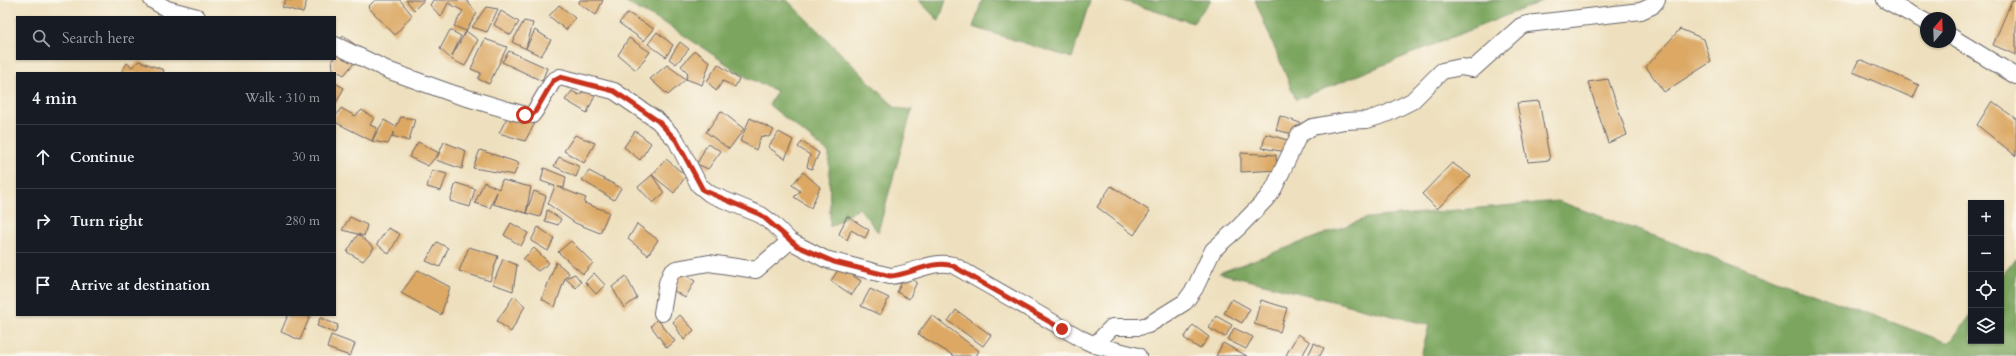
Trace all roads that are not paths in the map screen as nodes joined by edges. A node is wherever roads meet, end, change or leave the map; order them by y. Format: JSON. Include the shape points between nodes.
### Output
{"nodes":[{"id":1,"x":152,"y":0,"type":"edge"},
{"id":2,"x":1657,"y":0,"type":"edge"},
{"id":3,"x":1885,"y":0,"type":"edge"},
{"id":4,"x":193,"y":16,"type":"edge"},
{"id":5,"x":1920,"y":19,"type":"edge"},
{"id":6,"x":1956,"y":40,"type":"edge"},
{"id":7,"x":336,"y":45,"type":"edge"},
{"id":8,"x":2016,"y":76,"type":"edge"},
{"id":9,"x":790,"y":241,"type":"junction"},
{"id":10,"x":662,"y":313,"type":"dead end"},
{"id":11,"x":1096,"y":345,"type":"junction"},
{"id":12,"x":1138,"y":356,"type":"edge"}],
"edges":[{"from":1,"to":4,"type":"street","via":[[167,9]]},
{"from":2,"to":11,"type":"street","via":[[1652,6],[1641,11],[1521,26],[1473,69],[1461,67],[1442,71],[1412,101],[1367,120],[1312,127],[1299,135],[1274,188],[1266,199],[1213,250],[1195,288],[1185,302],[1148,325],[1112,327]]},
{"from":3,"to":5,"type":"street"},
{"from":6,"to":8,"type":"street"},
{"from":7,"to":9,"type":"street","via":[[390,71],[454,94],[525,115],[532,115],[535,112],[553,81],[560,77],[614,91],[668,130],[703,190],[761,215]]},
{"from":9,"to":10,"type":"street","via":[[756,270],[709,264],[676,269],[667,282]]},
{"from":9,"to":11,"type":"street","via":[[830,260],[890,276],[942,263],[953,266],[1062,329]]},
{"from":11,"to":12,"type":"street"}]}
